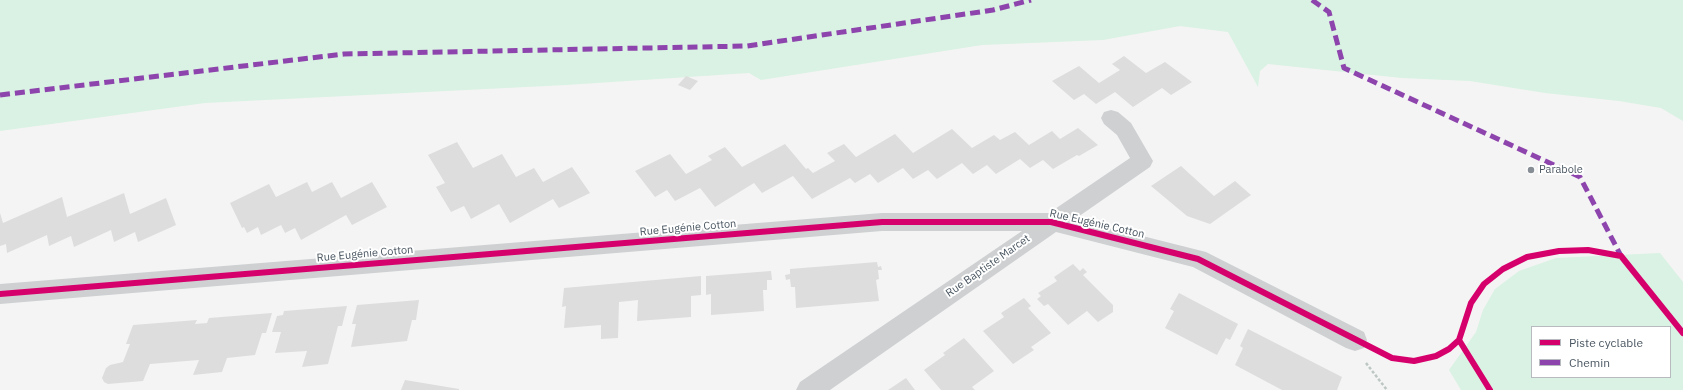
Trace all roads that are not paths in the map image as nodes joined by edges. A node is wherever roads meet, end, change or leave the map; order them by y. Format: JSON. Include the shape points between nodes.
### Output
{"nodes":[{"id":1,"x":1110,"y":118,"type":"dead end"},
{"id":2,"x":1051,"y":222,"type":"junction"},
{"id":3,"x":0,"y":294,"type":"edge"},
{"id":4,"x":1355,"y":340,"type":"road end"},
{"id":5,"x":810,"y":390,"type":"edge"}],
"edges":[{"from":1,"to":2,"type":"street","name":"Rue Baptiste Marcet","via":[[1124,129],[1142,161]]},
{"from":2,"to":3,"type":"street","name":"Rue Eugénie Cotton","via":[[882,222]]},
{"from":2,"to":4,"type":"street","name":"Rue Eugénie Cotton","via":[[1198,259]]},
{"from":2,"to":5,"type":"street","name":"Rue Baptiste Marcet"}]}
